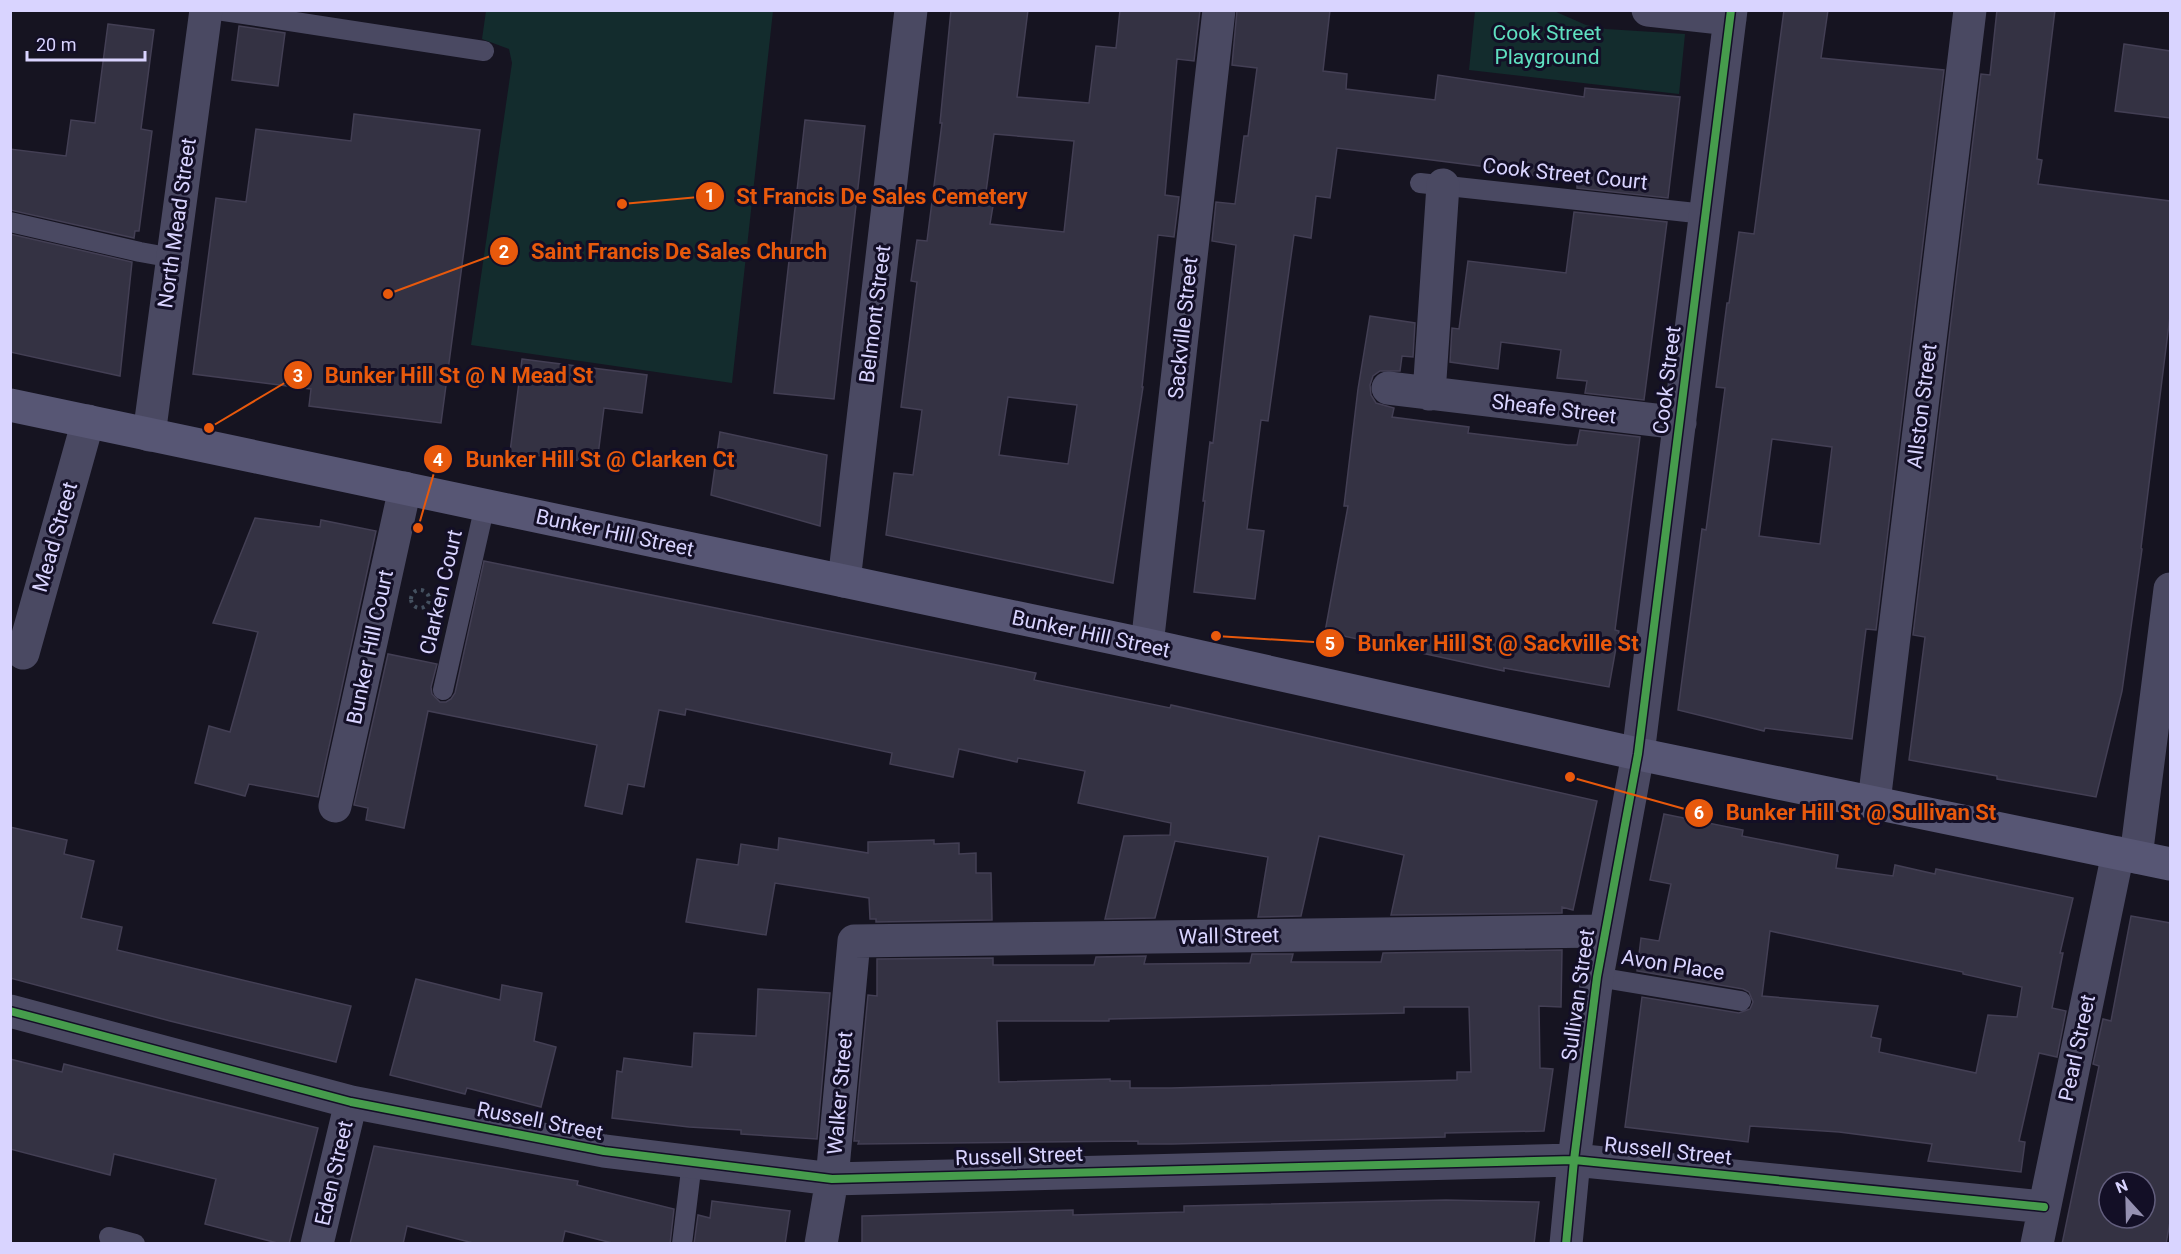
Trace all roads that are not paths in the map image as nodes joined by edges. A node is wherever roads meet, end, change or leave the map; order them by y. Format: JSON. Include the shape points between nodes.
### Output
{"nodes":[{"id":1,"x":206,"y":10,"type":"edge"},
{"id":2,"x":217,"y":10,"type":"edge"},
{"id":3,"x":911,"y":10,"type":"edge"},
{"id":4,"x":1219,"y":10,"type":"edge"},
{"id":5,"x":1648,"y":10,"type":"edge"},
{"id":6,"x":1970,"y":10,"type":"edge"},
{"id":7,"x":1730,"y":15,"type":"edge"},
{"id":8,"x":484,"y":51,"type":"dead end"},
{"id":9,"x":1431,"y":184,"type":"joint"},
{"id":10,"x":1705,"y":214,"type":"junction"},
{"id":11,"x":10,"y":222,"type":"edge"},
{"id":12,"x":173,"y":258,"type":"junction"},
{"id":13,"x":1388,"y":388,"type":"dead end"},
{"id":14,"x":1429,"y":394,"type":"junction"},
{"id":15,"x":10,"y":405,"type":"edge"},
{"id":16,"x":88,"y":421,"type":"junction"},
{"id":17,"x":1680,"y":423,"type":"junction"},
{"id":18,"x":149,"y":435,"type":"junction"},
{"id":19,"x":405,"y":488,"type":"junction"},
{"id":20,"x":485,"y":506,"type":"junction"},
{"id":21,"x":844,"y":581,"type":"junction"},
{"id":22,"x":2170,"y":589,"type":"edge"},
{"id":23,"x":1147,"y":645,"type":"junction"},
{"id":24,"x":23,"y":653,"type":"dead end"},
{"id":25,"x":443,"y":690,"type":"dead end"},
{"id":26,"x":1638,"y":753,"type":"junction"},
{"id":27,"x":1874,"y":802,"type":"junction"},
{"id":28,"x":335,"y":806,"type":"dead end"},
{"id":29,"x":2127,"y":855,"type":"junction"},
{"id":30,"x":2170,"y":864,"type":"edge"},
{"id":31,"x":1604,"y":931,"type":"junction"},
{"id":32,"x":854,"y":941,"type":"joint"},
{"id":33,"x":1597,"y":977,"type":"junction"},
{"id":34,"x":1741,"y":1001,"type":"dead end"},
{"id":35,"x":10,"y":1011,"type":"edge"},
{"id":36,"x":351,"y":1102,"type":"junction"},
{"id":37,"x":1574,"y":1160,"type":"junction"},
{"id":38,"x":692,"y":1162,"type":"junction"},
{"id":39,"x":832,"y":1179,"type":"junction"},
{"id":40,"x":2044,"y":1207,"type":"junction"},
{"id":41,"x":109,"y":1237,"type":"dead end"},
{"id":42,"x":135,"y":1244,"type":"edge"},
{"id":43,"x":318,"y":1244,"type":"edge"},
{"id":44,"x":682,"y":1244,"type":"edge"},
{"id":45,"x":821,"y":1244,"type":"edge"},
{"id":46,"x":1566,"y":1244,"type":"edge"},
{"id":47,"x":2037,"y":1244,"type":"edge"}],
"edges":[{"from":1,"to":12,"type":"street","name":"North Mead Street"},
{"from":2,"to":8,"type":"lane"},
{"from":3,"to":21,"type":"street","name":"Belmont Street"},
{"from":4,"to":23,"type":"street","name":"Sackville Street"},
{"from":5,"to":7,"type":"street"},
{"from":6,"to":27,"type":"street","name":"Allston Street"},
{"from":7,"to":10,"type":"street","name":"Cook Street"},
{"from":9,"to":10,"type":"lane","name":"Cook Street Court"},
{"from":9,"to":14,"type":"street"},
{"from":10,"to":17,"type":"street","name":"Cook Street"},
{"from":11,"to":12,"type":"lane"},
{"from":12,"to":18,"type":"street","name":"North Mead Street"},
{"from":13,"to":14,"type":"street","name":"Sheafe Street"},
{"from":14,"to":17,"type":"street","name":"Sheafe Street"},
{"from":15,"to":16,"type":"main road","name":"Bunker Hill Street"},
{"from":16,"to":18,"type":"main road","name":"Bunker Hill Street"},
{"from":16,"to":24,"type":"street","name":"Mead Street"},
{"from":17,"to":26,"type":"street","name":"Cook Street"},
{"from":18,"to":19,"type":"main road","name":"Bunker Hill Street"},
{"from":19,"to":20,"type":"main road","name":"Bunker Hill Street"},
{"from":19,"to":28,"type":"street","name":"Bunker Hill Court"},
{"from":20,"to":21,"type":"main road","name":"Bunker Hill Street"},
{"from":20,"to":25,"type":"lane","name":"Clarken Court"},
{"from":21,"to":23,"type":"main road","name":"Bunker Hill Street"},
{"from":22,"to":29,"type":"street","name":"Pearl Street"},
{"from":23,"to":26,"type":"main road","name":"Bunker Hill Street"},
{"from":26,"to":27,"type":"main road","name":"Bunker Hill Street"},
{"from":26,"to":31,"type":"street","name":"Sullivan Street"},
{"from":27,"to":29,"type":"main road","name":"Bunker Hill Street"},
{"from":29,"to":30,"type":"main road","name":"Bunker Hill Street"},
{"from":29,"to":40,"type":"street","name":"Pearl Street"},
{"from":31,"to":32,"type":"street","name":"Wall Street"},
{"from":31,"to":33,"type":"street","name":"Sullivan Street"},
{"from":32,"to":39,"type":"street","name":"Walker Street"},
{"from":33,"to":34,"type":"lane","name":"Avon Place"},
{"from":33,"to":37,"type":"street","name":"Sullivan Street"},
{"from":35,"to":36,"type":"street","name":"Russell Street"},
{"from":36,"to":38,"type":"street","name":"Russell Street","via":[[593,1149]]},
{"from":36,"to":43,"type":"street","name":"Eden Street"},
{"from":37,"to":39,"type":"street","name":"Russell Street"},
{"from":37,"to":40,"type":"street","name":"Russell Street"},
{"from":37,"to":46,"type":"street","name":"Sullivan Street"},
{"from":38,"to":39,"type":"street","name":"Russell Street"},
{"from":38,"to":44,"type":"lane"},
{"from":39,"to":45,"type":"street","name":"Walker Street"},
{"from":40,"to":47,"type":"street","name":"Pearl Street"},
{"from":41,"to":42,"type":"lane"}]}
